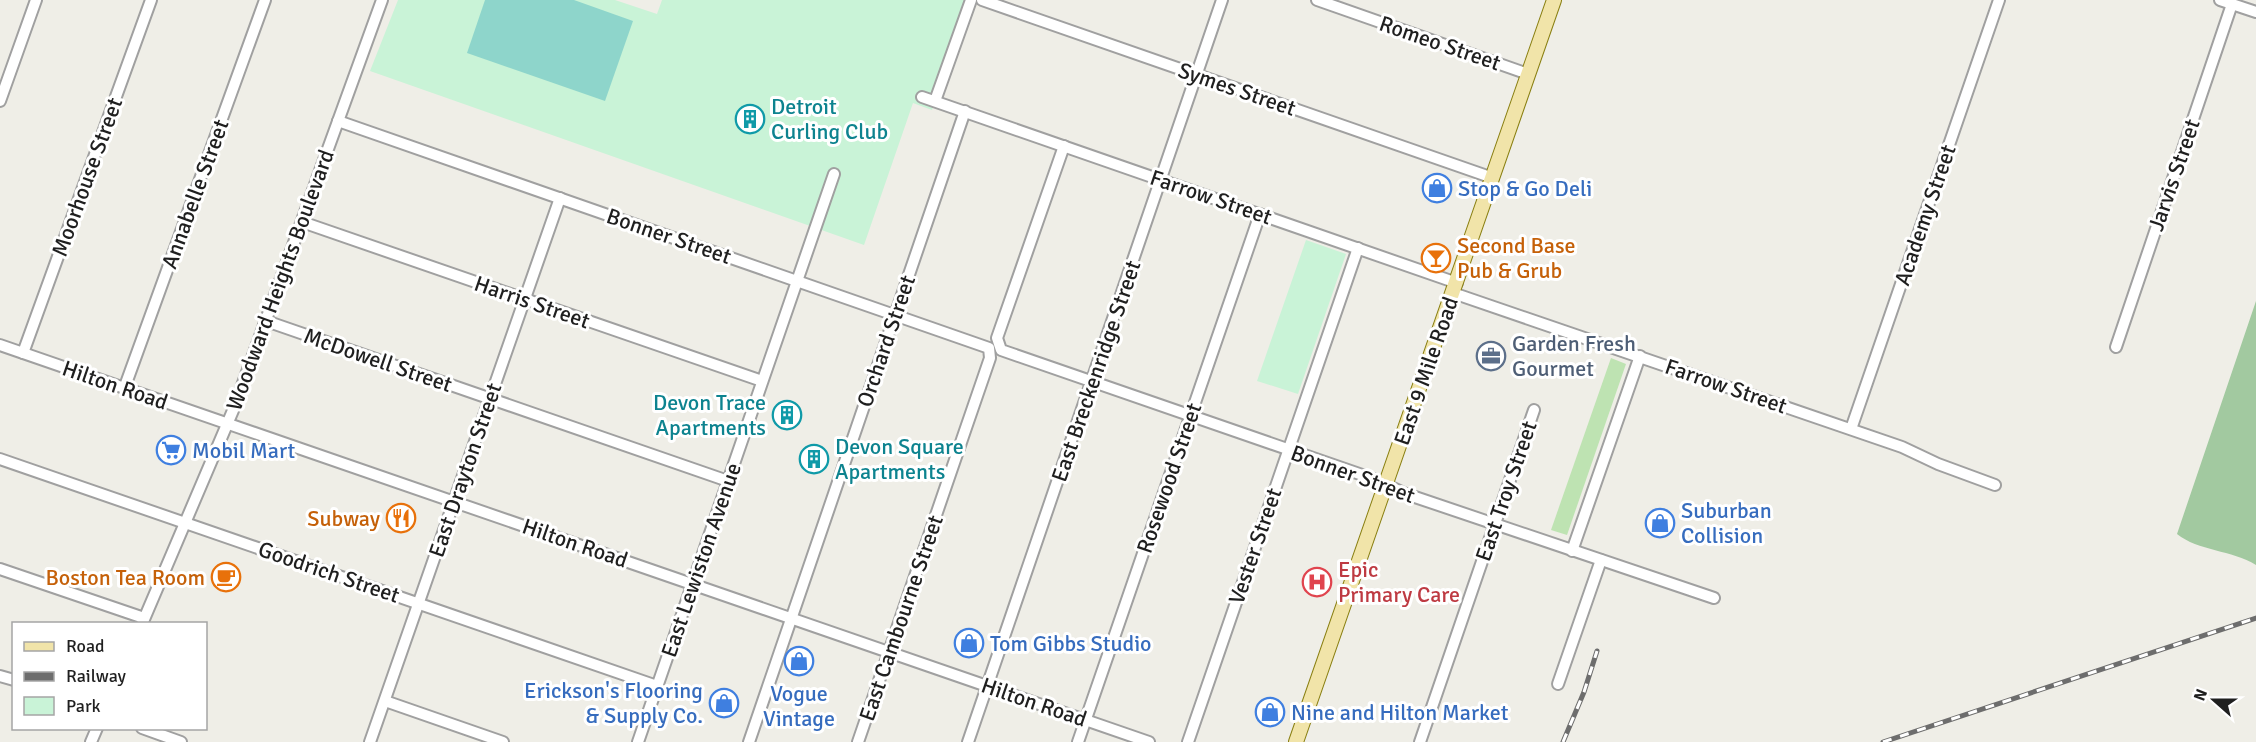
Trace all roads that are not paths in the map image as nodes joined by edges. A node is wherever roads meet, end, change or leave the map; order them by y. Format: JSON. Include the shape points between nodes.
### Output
{"nodes":[{"id":1,"x":36,"y":0,"type":"edge"},
{"id":2,"x":151,"y":0,"type":"edge"},
{"id":3,"x":266,"y":0,"type":"edge"},
{"id":4,"x":382,"y":0,"type":"edge"},
{"id":5,"x":971,"y":0,"type":"edge"},
{"id":6,"x":982,"y":0,"type":"edge"},
{"id":7,"x":1222,"y":0,"type":"edge"},
{"id":8,"x":1317,"y":0,"type":"edge"},
{"id":9,"x":1554,"y":0,"type":"edge"},
{"id":10,"x":1998,"y":0,"type":"edge"},
{"id":11,"x":2220,"y":0,"type":"edge"},
{"id":12,"x":2232,"y":4,"type":"junction"},
{"id":13,"x":2256,"y":12,"type":"edge"},
{"id":14,"x":1528,"y":74,"type":"junction"},
{"id":15,"x":1197,"y":75,"type":"junction"},
{"id":16,"x":922,"y":97,"type":"dead end"},
{"id":17,"x":0,"y":101,"type":"edge"},
{"id":18,"x":936,"y":101,"type":"junction"},
{"id":19,"x":965,"y":111,"type":"junction"},
{"id":20,"x":338,"y":121,"type":"junction"},
{"id":21,"x":1064,"y":146,"type":"junction"},
{"id":22,"x":834,"y":174,"type":"dead end"},
{"id":23,"x":1493,"y":178,"type":"junction"},
{"id":24,"x":1161,"y":180,"type":"junction"},
{"id":25,"x":560,"y":198,"type":"junction"},
{"id":26,"x":1260,"y":214,"type":"junction"},
{"id":27,"x":302,"y":222,"type":"junction"},
{"id":28,"x":1358,"y":248,"type":"junction"},
{"id":29,"x":797,"y":280,"type":"junction"},
{"id":30,"x":1455,"y":288,"type":"junction"},
{"id":31,"x":525,"y":300,"type":"junction"},
{"id":32,"x":896,"y":314,"type":"junction"},
{"id":33,"x":266,"y":321,"type":"junction"},
{"id":34,"x":0,"y":345,"type":"edge"},
{"id":35,"x":2116,"y":347,"type":"dead end"},
{"id":36,"x":23,"y":353,"type":"junction"},
{"id":37,"x":1640,"y":356,"type":"junction"},
{"id":38,"x":990,"y":358,"type":"joint"},
{"id":39,"x":762,"y":381,"type":"junction"},
{"id":40,"x":1092,"y":382,"type":"junction"},
{"id":41,"x":124,"y":388,"type":"junction"},
{"id":42,"x":490,"y":399,"type":"junction"},
{"id":43,"x":1534,"y":410,"type":"dead end"},
{"id":44,"x":1190,"y":416,"type":"junction"},
{"id":45,"x":228,"y":424,"type":"junction"},
{"id":46,"x":1851,"y":429,"type":"junction"},
{"id":47,"x":1288,"y":450,"type":"junction"},
{"id":48,"x":0,"y":459,"type":"edge"},
{"id":49,"x":728,"y":481,"type":"junction"},
{"id":50,"x":1995,"y":485,"type":"dead end"},
{"id":51,"x":1387,"y":486,"type":"junction"},
{"id":52,"x":454,"y":502,"type":"junction"},
{"id":53,"x":185,"y":523,"type":"junction"},
{"id":54,"x":1495,"y":524,"type":"junction"},
{"id":55,"x":1572,"y":551,"type":"junction"},
{"id":56,"x":1601,"y":560,"type":"junction"},
{"id":57,"x":0,"y":569,"type":"edge"},
{"id":58,"x":693,"y":584,"type":"junction"},
{"id":59,"x":1714,"y":598,"type":"dead end"},
{"id":60,"x":418,"y":603,"type":"junction"},
{"id":61,"x":791,"y":618,"type":"junction"},
{"id":62,"x":143,"y":621,"type":"edge"},
{"id":63,"x":889,"y":652,"type":"junction"},
{"id":64,"x":1558,"y":684,"type":"dead end"},
{"id":65,"x":657,"y":686,"type":"junction"},
{"id":66,"x":987,"y":686,"type":"junction"},
{"id":67,"x":385,"y":701,"type":"junction"},
{"id":68,"x":1085,"y":720,"type":"junction"},
{"id":69,"x":145,"y":730,"type":"edge"},
{"id":70,"x":181,"y":742,"type":"edge"},
{"id":71,"x":370,"y":742,"type":"edge"},
{"id":72,"x":503,"y":742,"type":"edge"},
{"id":73,"x":638,"y":742,"type":"edge"},
{"id":74,"x":749,"y":742,"type":"edge"},
{"id":75,"x":858,"y":742,"type":"edge"},
{"id":76,"x":968,"y":742,"type":"edge"},
{"id":77,"x":1078,"y":742,"type":"edge"},
{"id":78,"x":1149,"y":742,"type":"edge"},
{"id":79,"x":1188,"y":742,"type":"edge"},
{"id":80,"x":1296,"y":742,"type":"edge"},
{"id":81,"x":1420,"y":742,"type":"edge"}],
"edges":[{"from":1,"to":17,"type":"street"},
{"from":2,"to":36,"type":"street","name":"Moorhouse Street"},
{"from":3,"to":41,"type":"street","name":"Annabelle Street"},
{"from":4,"to":20,"type":"street","name":"Woodward Heights Boulevard"},
{"from":5,"to":18,"type":"street"},
{"from":6,"to":15,"type":"street","name":"Symes Street"},
{"from":7,"to":15,"type":"street","name":"East Breckenridge Street"},
{"from":8,"to":14,"type":"street","name":"Romeo Street"},
{"from":9,"to":14,"type":"main road","name":"East 9 Mile Road"},
{"from":10,"to":46,"type":"street","name":"Academy Street"},
{"from":11,"to":12,"type":"street"},
{"from":12,"to":13,"type":"street"},
{"from":12,"to":35,"type":"street","name":"Jarvis Street"},
{"from":14,"to":23,"type":"main road","name":"East 9 Mile Road"},
{"from":15,"to":23,"type":"street","name":"Symes Street"},
{"from":15,"to":24,"type":"street","name":"East Breckenridge Street"},
{"from":16,"to":18,"type":"street","name":"Farrow Street"},
{"from":18,"to":19,"type":"street","name":"Farrow Street"},
{"from":19,"to":21,"type":"street","name":"Farrow Street"},
{"from":19,"to":32,"type":"street","name":"Orchard Street"},
{"from":20,"to":25,"type":"street","name":"Bonner Street"},
{"from":20,"to":27,"type":"street","name":"Woodward Heights Boulevard"},
{"from":21,"to":24,"type":"street","name":"Farrow Street"},
{"from":21,"to":40,"type":"street","name":"Bonner Street","via":[[997,342],[1005,351]]},
{"from":22,"to":29,"type":"street","name":"East Lewiston Avenue"},
{"from":23,"to":30,"type":"main road","name":"East 9 Mile Road"},
{"from":24,"to":26,"type":"street","name":"Farrow Street"},
{"from":24,"to":40,"type":"street","name":"East Breckenridge Street"},
{"from":25,"to":29,"type":"street","name":"Bonner Street"},
{"from":25,"to":31,"type":"street","name":"East Drayton Street"},
{"from":26,"to":28,"type":"street","name":"Farrow Street"},
{"from":26,"to":44,"type":"street","name":"Rosewood Street"},
{"from":27,"to":31,"type":"street","name":"Harris Street"},
{"from":27,"to":33,"type":"street","name":"Woodward Heights Boulevard"},
{"from":28,"to":30,"type":"street","name":"Farrow Street"},
{"from":28,"to":47,"type":"street","name":"Vester Street"},
{"from":29,"to":32,"type":"street","name":"Bonner Street"},
{"from":29,"to":39,"type":"street","name":"East Lewiston Avenue"},
{"from":30,"to":37,"type":"street","name":"Farrow Street"},
{"from":30,"to":51,"type":"main road","name":"East 9 Mile Road"},
{"from":31,"to":39,"type":"street","name":"Harris Street"},
{"from":31,"to":42,"type":"street","name":"East Drayton Street"},
{"from":32,"to":38,"type":"street","name":"Bonner Street","via":[[986,346]]},
{"from":32,"to":61,"type":"street","name":"Orchard Street"},
{"from":33,"to":42,"type":"street","name":"McDowell Street"},
{"from":33,"to":45,"type":"street","name":"Woodward Heights Boulevard"},
{"from":34,"to":36,"type":"street","name":"Hilton Road"},
{"from":36,"to":41,"type":"street","name":"Hilton Road"},
{"from":37,"to":46,"type":"street","name":"Farrow Street"},
{"from":37,"to":55,"type":"street"},
{"from":38,"to":63,"type":"street","name":"East Cambourne Street"},
{"from":39,"to":49,"type":"street","name":"East Lewiston Avenue"},
{"from":40,"to":44,"type":"street","name":"Bonner Street"},
{"from":40,"to":66,"type":"street","name":"East Breckenridge Street"},
{"from":41,"to":45,"type":"street","name":"Hilton Road"},
{"from":42,"to":49,"type":"street","name":"McDowell Street"},
{"from":42,"to":52,"type":"street","name":"East Drayton Street"},
{"from":43,"to":54,"type":"street","name":"East Troy Street"},
{"from":44,"to":47,"type":"street","name":"Bonner Street"},
{"from":44,"to":68,"type":"street","name":"Rosewood Street"},
{"from":45,"to":52,"type":"street","name":"Hilton Road"},
{"from":45,"to":53,"type":"street","name":"Woodward Heights Boulevard"},
{"from":46,"to":50,"type":"street","name":"Farrow Street"},
{"from":47,"to":51,"type":"street","name":"Bonner Street"},
{"from":47,"to":79,"type":"street","name":"Vester Street"},
{"from":48,"to":53,"type":"street","name":"Goodrich Street"},
{"from":49,"to":58,"type":"street","name":"East Lewiston Avenue"},
{"from":51,"to":54,"type":"street","name":"Bonner Street"},
{"from":51,"to":80,"type":"main road","name":"East 9 Mile Road"},
{"from":52,"to":58,"type":"street","name":"Hilton Road"},
{"from":52,"to":60,"type":"street","name":"East Drayton Street"},
{"from":53,"to":60,"type":"street","name":"Goodrich Street"},
{"from":53,"to":62,"type":"street","name":"Woodward Heights Boulevard"},
{"from":54,"to":55,"type":"street","name":"Bonner Street"},
{"from":54,"to":81,"type":"street","name":"East Troy Street"},
{"from":55,"to":56,"type":"street","name":"Bonner Street"},
{"from":56,"to":59,"type":"street","name":"Bonner Street"},
{"from":56,"to":64,"type":"street"},
{"from":57,"to":62,"type":"street"},
{"from":58,"to":61,"type":"street","name":"Hilton Road"},
{"from":58,"to":65,"type":"street","name":"East Lewiston Avenue"},
{"from":60,"to":65,"type":"street","name":"Goodrich Street"},
{"from":60,"to":67,"type":"street","name":"East Drayton Street"},
{"from":61,"to":63,"type":"street","name":"Hilton Road"},
{"from":61,"to":74,"type":"street","name":"Orchard Street"},
{"from":63,"to":66,"type":"street","name":"Hilton Road"},
{"from":63,"to":75,"type":"street","name":"East Cambourne Street"},
{"from":65,"to":73,"type":"street","name":"East Lewiston Avenue"},
{"from":66,"to":68,"type":"street","name":"Hilton Road"},
{"from":66,"to":76,"type":"street","name":"East Breckenridge Street"},
{"from":67,"to":71,"type":"street","name":"East Drayton Street"},
{"from":67,"to":72,"type":"street"},
{"from":68,"to":77,"type":"street","name":"Rosewood Street"},
{"from":68,"to":78,"type":"street","name":"Hilton Road"},
{"from":69,"to":70,"type":"street"}]}
